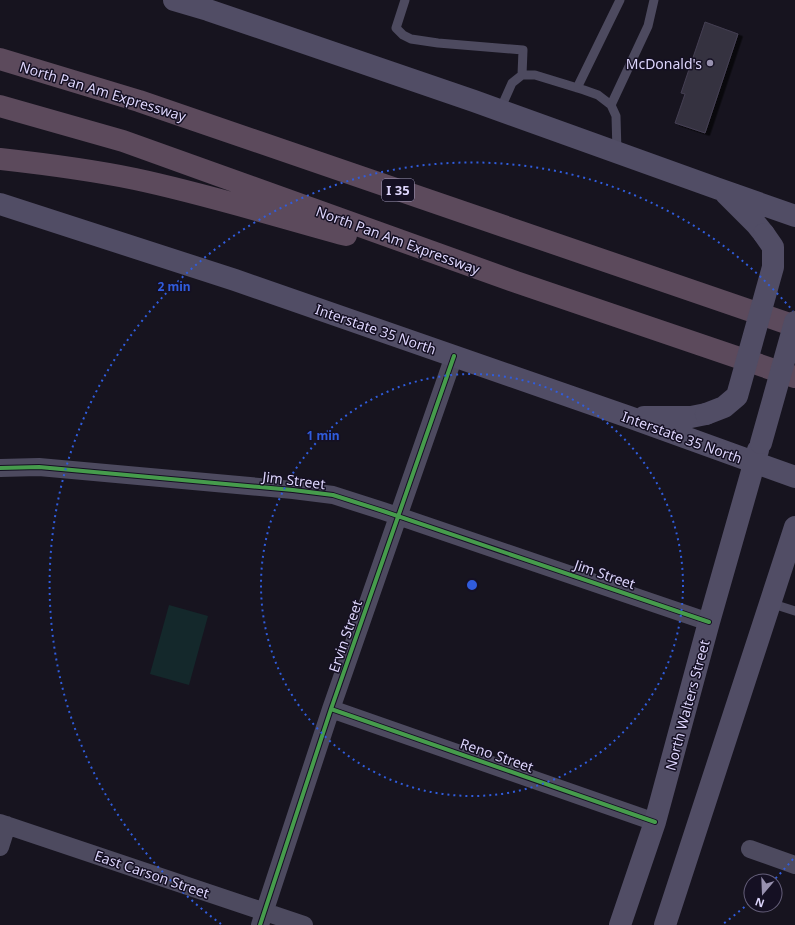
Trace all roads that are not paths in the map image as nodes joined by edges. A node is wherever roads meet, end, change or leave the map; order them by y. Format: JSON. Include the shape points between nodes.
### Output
{"nodes":[{"id":1,"x":174,"y":0,"type":"edge"},
{"id":2,"x":405,"y":0,"type":"edge"},
{"id":3,"x":620,"y":0,"type":"edge"},
{"id":4,"x":654,"y":0,"type":"edge"},
{"id":5,"x":210,"y":5,"type":"edge"},
{"id":6,"x":0,"y":59,"type":"edge"},
{"id":7,"x":522,"y":75,"type":"junction"},
{"id":8,"x":577,"y":88,"type":"junction"},
{"id":9,"x":611,"y":105,"type":"junction"},
{"id":10,"x":0,"y":106,"type":"edge"},
{"id":11,"x":500,"y":110,"type":"junction"},
{"id":12,"x":617,"y":152,"type":"junction"},
{"id":13,"x":0,"y":159,"type":"edge"},
{"id":14,"x":722,"y":190,"type":"junction"},
{"id":15,"x":0,"y":204,"type":"edge"},
{"id":16,"x":795,"y":216,"type":"edge"},
{"id":17,"x":516,"y":282,"type":"junction"},
{"id":18,"x":795,"y":322,"type":"edge"},
{"id":19,"x":795,"y":326,"type":"edge"},
{"id":20,"x":454,"y":356,"type":"junction"},
{"id":21,"x":795,"y":377,"type":"edge"},
{"id":22,"x":629,"y":417,"type":"junction"},
{"id":23,"x":757,"y":453,"type":"junction"},
{"id":24,"x":0,"y":468,"type":"edge"},
{"id":25,"x":795,"y":477,"type":"edge"},
{"id":26,"x":399,"y":516,"type":"junction"},
{"id":27,"x":795,"y":527,"type":"edge"},
{"id":28,"x":770,"y":603,"type":"junction"},
{"id":29,"x":795,"y":611,"type":"edge"},
{"id":30,"x":709,"y":622,"type":"junction"},
{"id":31,"x":331,"y":709,"type":"junction"},
{"id":32,"x":655,"y":822,"type":"junction"},
{"id":33,"x":4,"y":824,"type":"edge"},
{"id":34,"x":0,"y":847,"type":"edge"},
{"id":35,"x":750,"y":849,"type":"dead end"},
{"id":36,"x":795,"y":865,"type":"edge"},
{"id":37,"x":262,"y":918,"type":"edge"},
{"id":38,"x":304,"y":925,"type":"edge"},
{"id":39,"x":620,"y":925,"type":"edge"},
{"id":40,"x":665,"y":925,"type":"edge"}],
"edges":[{"from":1,"to":5,"type":"main road"},
{"from":2,"to":7,"type":"lane","via":[[396,28],[403,36],[438,43],[523,50]]},
{"from":3,"to":8,"type":"lane"},
{"from":4,"to":9,"type":"lane","via":[[648,26]]},
{"from":5,"to":11,"type":"main road"},
{"from":6,"to":19,"type":"highway","name":"North Pan Am Expressway","number":"I 35","via":[[140,101]]},
{"from":7,"to":8,"type":"lane","via":[[535,75]]},
{"from":7,"to":11,"type":"lane","via":[[512,83]]},
{"from":8,"to":9,"type":"lane","via":[[598,95]]},
{"from":9,"to":12,"type":"lane","via":[[616,116]]},
{"from":10,"to":17,"type":"highway","name":"North Pan Am Expressway","via":[[123,141]]},
{"from":11,"to":12,"type":"main road"},
{"from":12,"to":14,"type":"main road"},
{"from":13,"to":17,"type":"highway","via":[[157,184]]},
{"from":14,"to":16,"type":"main road"},
{"from":14,"to":22,"type":"main road","bridge":true,"via":[[756,224],[772,247],[773,266],[736,396],[724,407],[691,417]]},
{"from":15,"to":20,"type":"main road","name":"Interstate 35 North","via":[[235,280]]},
{"from":17,"to":21,"type":"highway","name":"North Pan Am Expressway"},
{"from":18,"to":23,"type":"main road","name":"North Walters Street","bridge":true},
{"from":20,"to":22,"type":"main road","name":"Interstate 35 North"},
{"from":20,"to":26,"type":"street","name":"Ervin Street"},
{"from":22,"to":23,"type":"main road","name":"Interstate 35 North"},
{"from":23,"to":25,"type":"main road","name":"Interstate 35 North"},
{"from":23,"to":30,"type":"main road","name":"North Walters Street"},
{"from":24,"to":26,"type":"street","name":"Jim Street","via":[[39,467],[293,490],[333,495]]},
{"from":26,"to":30,"type":"street","name":"Jim Street"},
{"from":26,"to":31,"type":"street","name":"Ervin Street"},
{"from":27,"to":28,"type":"main road"},
{"from":28,"to":29,"type":"lane"},
{"from":28,"to":40,"type":"main road"},
{"from":30,"to":32,"type":"main road","name":"North Walters Street"},
{"from":31,"to":32,"type":"street","name":"Reno Street"},
{"from":31,"to":37,"type":"street","name":"Ervin Street"},
{"from":32,"to":39,"type":"main road","name":"North Walters Street"},
{"from":33,"to":34,"type":"street"},
{"from":33,"to":37,"type":"street","name":"East Carson Street"},
{"from":35,"to":36,"type":"street"},
{"from":37,"to":38,"type":"street","name":"East Carson Street"}]}
